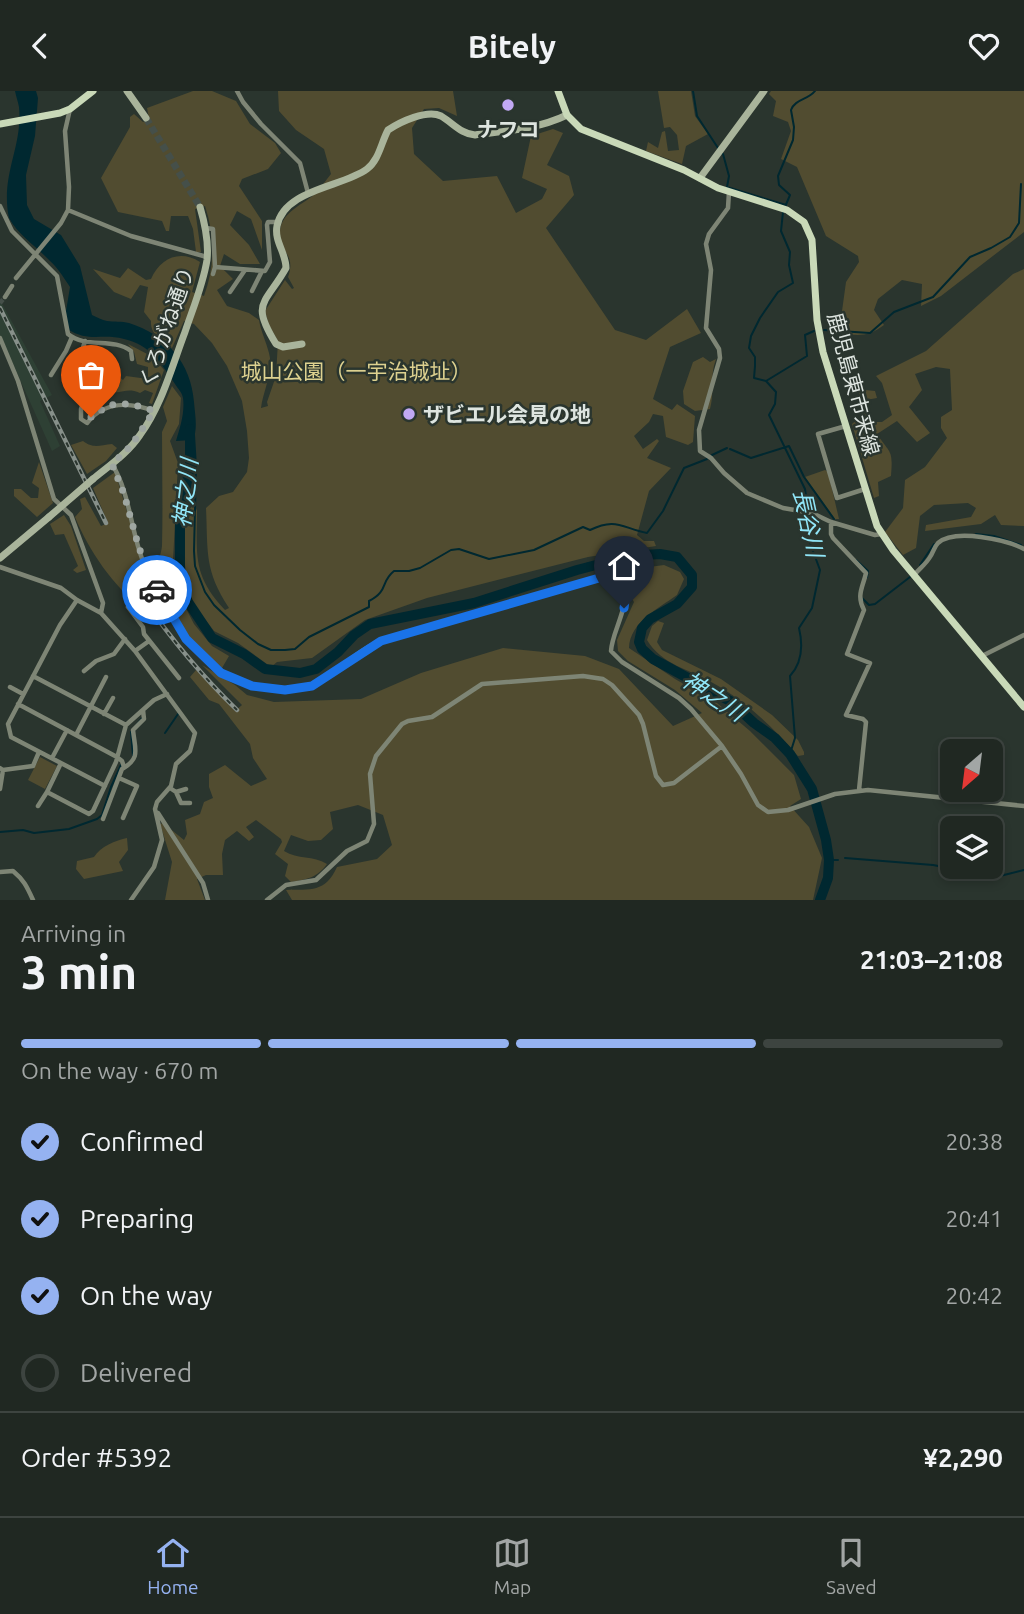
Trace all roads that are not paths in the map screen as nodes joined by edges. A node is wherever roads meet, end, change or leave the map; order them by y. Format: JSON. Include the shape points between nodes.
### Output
{"nodes":[{"id":1,"x":93,"y":91,"type":"edge"},
{"id":2,"x":127,"y":91,"type":"edge"},
{"id":3,"x":237,"y":91,"type":"edge"},
{"id":4,"x":558,"y":91,"type":"edge"},
{"id":5,"x":764,"y":91,"type":"edge"},
{"id":6,"x":70,"y":110,"type":"junction"},
{"id":7,"x":567,"y":115,"type":"junction"},
{"id":8,"x":146,"y":118,"type":"tunnel mouth"},
{"id":9,"x":3,"y":123,"type":"edge"},
{"id":10,"x":699,"y":178,"type":"junction"},
{"id":11,"x":729,"y":192,"type":"junction"},
{"id":12,"x":308,"y":193,"type":"junction"},
{"id":13,"x":0,"y":205,"type":"edge"},
{"id":14,"x":200,"y":207,"type":"tunnel mouth"},
{"id":15,"x":68,"y":210,"type":"junction"},
{"id":16,"x":277,"y":222,"type":"junction"},
{"id":17,"x":206,"y":228,"type":"junction"},
{"id":18,"x":36,"y":253,"type":"junction"},
{"id":19,"x":207,"y":257,"type":"junction"},
{"id":20,"x":215,"y":267,"type":"junction"},
{"id":21,"x":245,"y":270,"type":"junction"},
{"id":22,"x":262,"y":271,"type":"junction"},
{"id":23,"x":213,"y":274,"type":"dead end"},
{"id":24,"x":16,"y":278,"type":"dead end"},
{"id":25,"x":12,"y":286,"type":"dead end"},
{"id":26,"x":252,"y":291,"type":"dead end"},
{"id":27,"x":229,"y":292,"type":"dead end"},
{"id":28,"x":5,"y":297,"type":"dead end"},
{"id":29,"x":72,"y":337,"type":"junction"},
{"id":30,"x":0,"y":338,"type":"edge"},
{"id":31,"x":85,"y":341,"type":"junction"},
{"id":32,"x":302,"y":344,"type":"dead end"},
{"id":33,"x":132,"y":359,"type":"dead end"},
{"id":34,"x":79,"y":361,"type":"dead end"},
{"id":35,"x":51,"y":375,"type":"dead end"},
{"id":36,"x":89,"y":387,"type":"dead end"},
{"id":37,"x":156,"y":407,"type":"junction"},
{"id":38,"x":846,"y":426,"type":"junction"},
{"id":39,"x":112,"y":464,"type":"junction"},
{"id":40,"x":865,"y":489,"type":"junction"},
{"id":41,"x":831,"y":522,"type":"junction"},
{"id":42,"x":881,"y":534,"type":"junction"},
{"id":43,"x":1024,"y":549,"type":"edge"},
{"id":44,"x":0,"y":558,"type":"edge"},
{"id":45,"x":0,"y":567,"type":"edge"},
{"id":46,"x":915,"y":574,"type":"junction"},
{"id":47,"x":77,"y":600,"type":"junction"},
{"id":48,"x":128,"y":607,"type":"dead end"},
{"id":49,"x":101,"y":614,"type":"junction"},
{"id":50,"x":1024,"y":635,"type":"edge"},
{"id":51,"x":125,"y":639,"type":"junction"},
{"id":52,"x":149,"y":641,"type":"junction"},
{"id":53,"x":135,"y":652,"type":"junction"},
{"id":54,"x":982,"y":656,"type":"junction"},
{"id":55,"x":84,"y":671,"type":"dead end"},
{"id":56,"x":33,"y":676,"type":"junction"},
{"id":57,"x":106,"y":677,"type":"dead end"},
{"id":58,"x":179,"y":678,"type":"dead end"},
{"id":59,"x":10,"y":687,"type":"dead end"},
{"id":60,"x":23,"y":694,"type":"junction"},
{"id":61,"x":167,"y":694,"type":"junction"},
{"id":62,"x":113,"y":698,"type":"dead end"},
{"id":63,"x":18,"y":704,"type":"junction"},
{"id":64,"x":90,"y":707,"type":"junction"},
{"id":65,"x":1024,"y":707,"type":"edge"},
{"id":66,"x":143,"y":710,"type":"junction"},
{"id":67,"x":104,"y":714,"type":"junction"},
{"id":68,"x":125,"y":725,"type":"junction"},
{"id":69,"x":67,"y":730,"type":"junction"},
{"id":70,"x":76,"y":735,"type":"junction"},
{"id":71,"x":722,"y":746,"type":"junction"},
{"id":72,"x":40,"y":752,"type":"junction"},
{"id":73,"x":117,"y":757,"type":"junction"},
{"id":74,"x":52,"y":758,"type":"junction"},
{"id":75,"x":61,"y":763,"type":"junction"},
{"id":76,"x":123,"y":764,"type":"junction"},
{"id":77,"x":2,"y":769,"type":"edge"},
{"id":78,"x":119,"y":778,"type":"junction"},
{"id":79,"x":105,"y":786,"type":"junction"},
{"id":80,"x":170,"y":788,"type":"junction"},
{"id":81,"x":0,"y":789,"type":"edge"},
{"id":82,"x":186,"y":789,"type":"dead end"},
{"id":83,"x":859,"y":790,"type":"junction"},
{"id":84,"x":47,"y":792,"type":"junction"},
{"id":85,"x":176,"y":792,"type":"junction"},
{"id":86,"x":190,"y":803,"type":"dead end"},
{"id":87,"x":38,"y":806,"type":"dead end"},
{"id":88,"x":1024,"y":806,"type":"edge"},
{"id":89,"x":155,"y":809,"type":"junction"},
{"id":90,"x":123,"y":818,"type":"dead end"},
{"id":91,"x":103,"y":819,"type":"dead end"},
{"id":92,"x":0,"y":871,"type":"edge"},
{"id":93,"x":33,"y":900,"type":"edge"},
{"id":94,"x":131,"y":900,"type":"edge"},
{"id":95,"x":208,"y":900,"type":"edge"},
{"id":96,"x":267,"y":900,"type":"edge"}],
"edges":[{"from":1,"to":6,"type":"main road"},
{"from":2,"to":8,"type":"street"},
{"from":3,"to":12,"type":"street","via":[[261,124],[300,163]]},
{"from":4,"to":7,"type":"main road"},
{"from":5,"to":10,"type":"street"},
{"from":6,"to":9,"type":"main road"},
{"from":6,"to":15,"type":"street","via":[[65,131]]},
{"from":7,"to":10,"type":"main road","name":"鹿児島東市来線","via":[[586,132]]},
{"from":7,"to":12,"type":"street","via":[[529,128],[475,135],[436,114],[420,116],[388,130],[366,170]]},
{"from":10,"to":11,"type":"main road","name":"鹿児島東市来線"},
{"from":11,"to":38,"type":"main road","name":"鹿児島東市来線","via":[[784,209],[804,222],[812,240],[818,332]]},
{"from":11,"to":41,"type":"street","via":[[728,208],[707,240],[711,270],[706,328],[720,358],[699,430],[700,451],[747,493]]},
{"from":12,"to":16,"type":"street"},
{"from":13,"to":18,"type":"street","via":[[12,231]]},
{"from":14,"to":17,"type":"street","name":"くろがね通り"},
{"from":15,"to":18,"type":"street"},
{"from":15,"to":19,"type":"street","via":[[131,236]]},
{"from":16,"to":22,"type":"street","via":[[267,225],[270,262]]},
{"from":16,"to":32,"type":"street","via":[[286,268],[262,305],[262,319],[276,344]]},
{"from":17,"to":19,"type":"street","name":"くろがね通り"},
{"from":17,"to":20,"type":"street","via":[[213,229]]},
{"from":18,"to":24,"type":"street"},
{"from":18,"to":29,"type":"street","via":[[57,276],[64,324]]},
{"from":19,"to":37,"type":"street","name":"くろがね通り","via":[[201,286]]},
{"from":20,"to":21,"type":"street"},
{"from":20,"to":23,"type":"street"},
{"from":21,"to":22,"type":"street"},
{"from":21,"to":27,"type":"street"},
{"from":22,"to":26,"type":"street"},
{"from":25,"to":28,"type":"street"},
{"from":29,"to":31,"type":"street"},
{"from":29,"to":35,"type":"street"},
{"from":30,"to":49,"type":"street","via":[[54,499],[71,515],[103,603]]},
{"from":31,"to":33,"type":"street","via":[[125,346]]},
{"from":31,"to":34,"type":"street"},
{"from":36,"to":37,"type":"street","via":[[81,409],[81,419],[87,422],[107,407]]},
{"from":37,"to":39,"type":"street","name":"くろがね通り","via":[[131,446]]},
{"from":38,"to":40,"type":"main road","name":"鹿児島東市来線"},
{"from":38,"to":40,"type":"street","via":[[818,434],[838,498]]},
{"from":39,"to":44,"type":"street","name":"くろがね通り","bridge":true},
{"from":39,"to":71,"type":"street","via":[[139,548],[164,606],[195,649],[233,679],[268,689],[303,688],[381,641],[599,578],[622,590],[626,602],[611,651],[679,698]]},
{"from":40,"to":42,"type":"main road","name":"鹿児島東市来線"},
{"from":41,"to":42,"type":"street"},
{"from":41,"to":83,"type":"street","via":[[833,538],[866,573],[859,593],[864,610],[847,654],[870,663],[846,715],[866,722]]},
{"from":42,"to":46,"type":"main road","name":"鹿児島東市来線"},
{"from":43,"to":46,"type":"street","via":[[984,537],[943,540]]},
{"from":45,"to":47,"type":"street","via":[[61,588]]},
{"from":46,"to":54,"type":"main road","name":"鹿児島東市来線"},
{"from":47,"to":49,"type":"street"},
{"from":47,"to":56,"type":"street"},
{"from":48,"to":52,"type":"street"},
{"from":49,"to":51,"type":"street"},
{"from":50,"to":54,"type":"street"},
{"from":51,"to":53,"type":"street"},
{"from":51,"to":55,"type":"street","via":[[114,654]]},
{"from":52,"to":53,"type":"street"},
{"from":52,"to":58,"type":"street"},
{"from":53,"to":61,"type":"street"},
{"from":54,"to":65,"type":"main road","name":"鹿児島東市来線"},
{"from":56,"to":60,"type":"street"},
{"from":56,"to":64,"type":"street"},
{"from":57,"to":64,"type":"street"},
{"from":59,"to":60,"type":"street"},
{"from":60,"to":63,"type":"street"},
{"from":61,"to":66,"type":"street"},
{"from":61,"to":80,"type":"street","via":[[195,733],[190,751],[176,764]]},
{"from":62,"to":67,"type":"street"},
{"from":63,"to":69,"type":"street"},
{"from":63,"to":72,"type":"street","via":[[8,724],[11,737]]},
{"from":64,"to":67,"type":"street"},
{"from":64,"to":70,"type":"street"},
{"from":66,"to":68,"type":"street"},
{"from":66,"to":76,"type":"street","via":[[144,719],[134,730],[136,757],[131,765]]},
{"from":67,"to":68,"type":"street"},
{"from":68,"to":73,"type":"street"},
{"from":69,"to":70,"type":"street"},
{"from":69,"to":74,"type":"street"},
{"from":70,"to":73,"type":"street"},
{"from":71,"to":83,"type":"street","via":[[763,810],[775,813]]},
{"from":71,"to":96,"type":"street","via":[[674,783],[663,785],[656,776],[639,715],[612,685],[583,676],[482,684],[432,717],[401,724],[376,756],[370,774],[374,824],[367,841],[347,851],[316,880],[286,885]]},
{"from":72,"to":74,"type":"street"},
{"from":72,"to":77,"type":"street","via":[[33,766]]},
{"from":73,"to":76,"type":"street"},
{"from":73,"to":79,"type":"street"},
{"from":74,"to":75,"type":"street"},
{"from":75,"to":79,"type":"street"},
{"from":75,"to":84,"type":"street"},
{"from":76,"to":78,"type":"street"},
{"from":77,"to":81,"type":"street"},
{"from":78,"to":90,"type":"street","via":[[137,786]]},
{"from":78,"to":91,"type":"street"},
{"from":79,"to":84,"type":"street","via":[[89,814]]},
{"from":80,"to":85,"type":"street"},
{"from":80,"to":89,"type":"street"},
{"from":82,"to":85,"type":"street"},
{"from":83,"to":88,"type":"street"},
{"from":84,"to":87,"type":"street"},
{"from":85,"to":86,"type":"street","via":[[181,803]]},
{"from":89,"to":94,"type":"street","via":[[162,840],[154,867]]},
{"from":89,"to":95,"type":"street","via":[[203,883]]},
{"from":92,"to":93,"type":"street","via":[[19,875]]}]}
